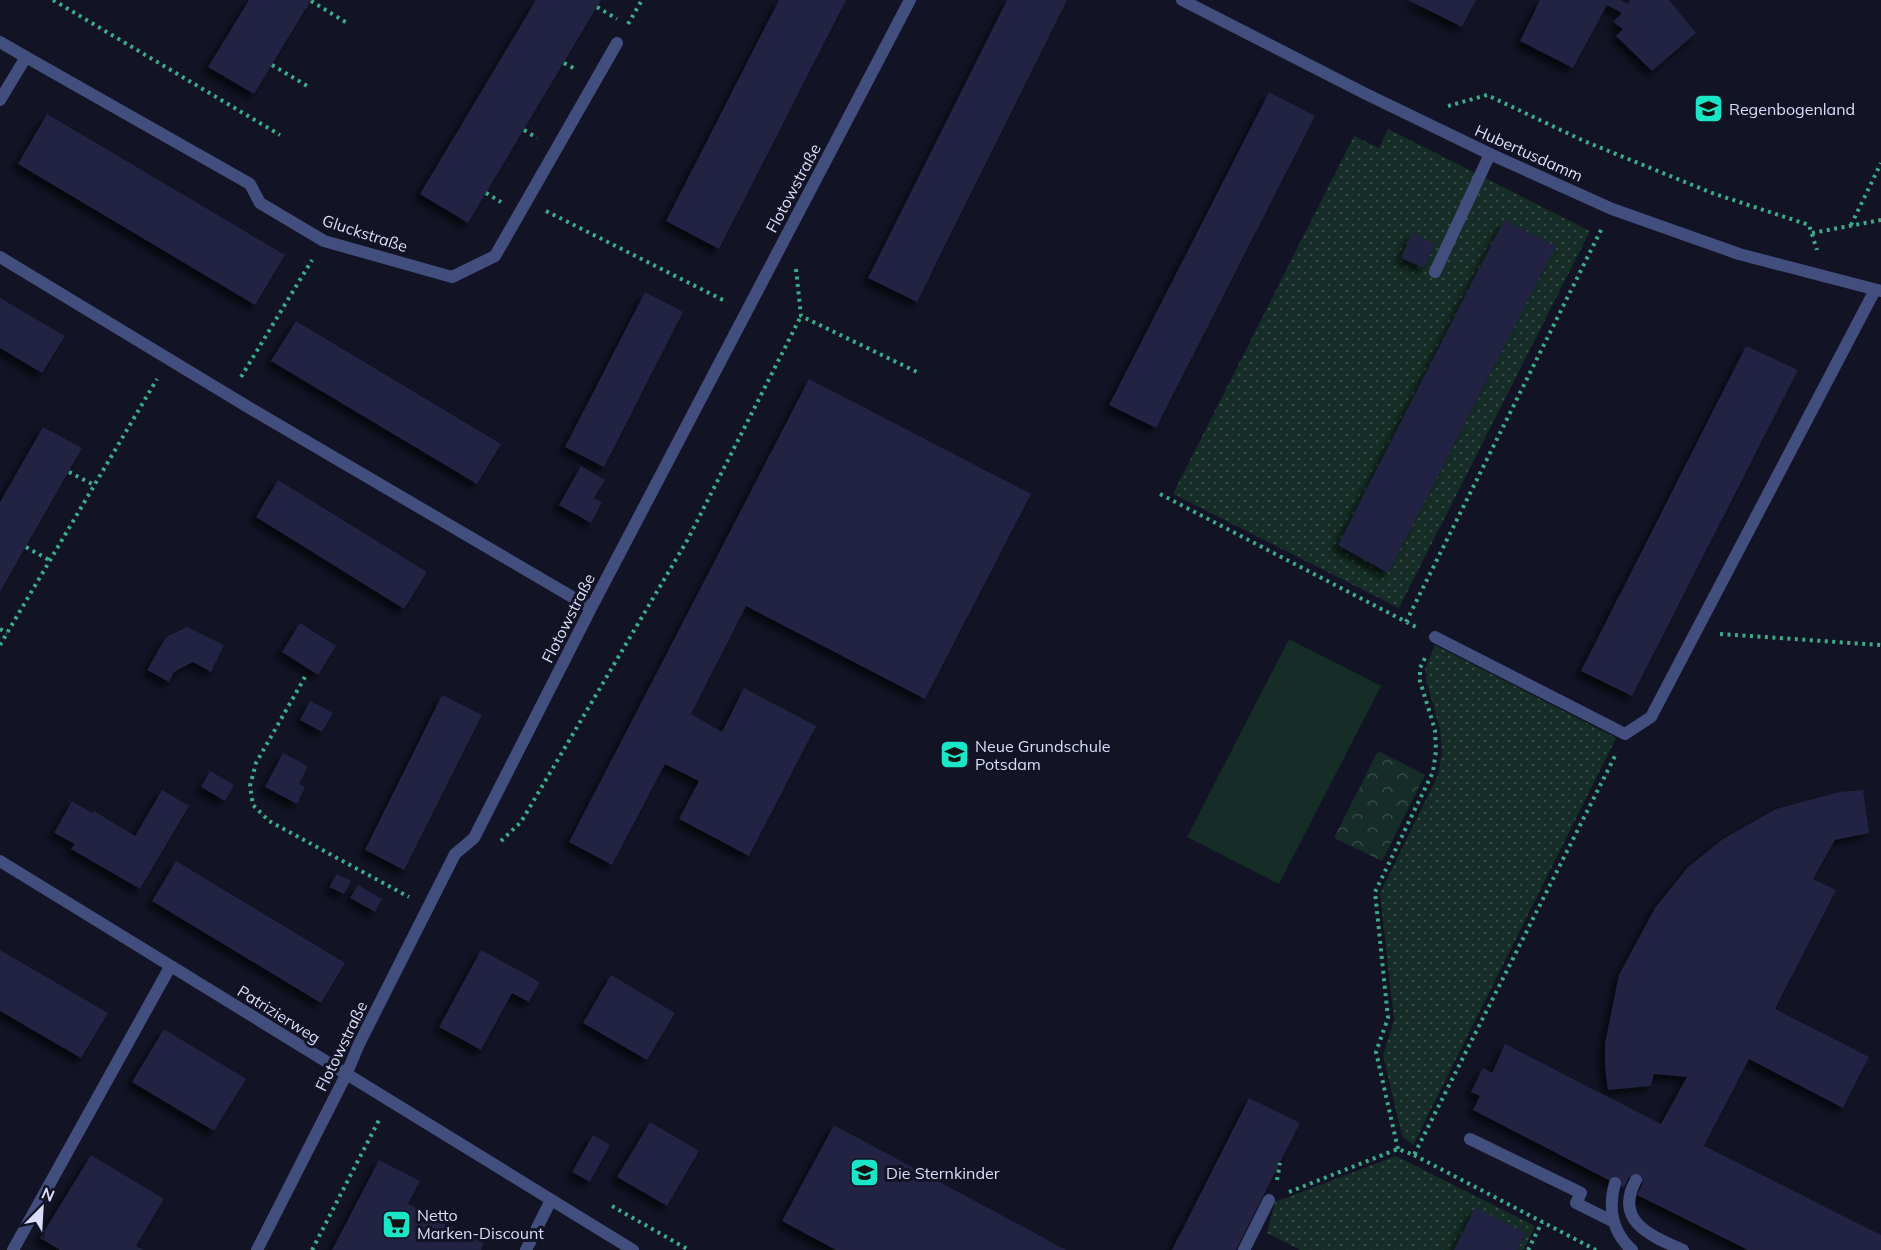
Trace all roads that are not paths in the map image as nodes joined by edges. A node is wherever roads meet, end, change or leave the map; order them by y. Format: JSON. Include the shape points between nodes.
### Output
{"nodes":[{"id":1,"x":910,"y":0,"type":"edge"},
{"id":2,"x":1182,"y":0,"type":"edge"},
{"id":3,"x":0,"y":42,"type":"edge"},
{"id":4,"x":617,"y":43,"type":"dead end"},
{"id":5,"x":26,"y":57,"type":"junction"},
{"id":6,"x":0,"y":100,"type":"edge"},
{"id":7,"x":1490,"y":154,"type":"junction"},
{"id":8,"x":0,"y":257,"type":"edge"},
{"id":9,"x":1435,"y":272,"type":"dead end"},
{"id":10,"x":1878,"y":291,"type":"edge"},
{"id":11,"x":591,"y":609,"type":"junction"},
{"id":12,"x":1435,"y":637,"type":"road end"},
{"id":13,"x":0,"y":861,"type":"edge"},
{"id":14,"x":170,"y":967,"type":"junction"},
{"id":15,"x":346,"y":1075,"type":"junction"},
{"id":16,"x":1470,"y":1139,"type":"dead end"},
{"id":17,"x":1636,"y":1180,"type":"dead end"},
{"id":18,"x":1615,"y":1184,"type":"dead end"},
{"id":19,"x":551,"y":1200,"type":"junction"},
{"id":20,"x":1269,"y":1200,"type":"road end"},
{"id":21,"x":1612,"y":1221,"type":"junction"},
{"id":22,"x":13,"y":1250,"type":"edge"},
{"id":23,"x":257,"y":1250,"type":"edge"},
{"id":24,"x":526,"y":1250,"type":"edge"},
{"id":25,"x":633,"y":1250,"type":"edge"},
{"id":26,"x":1244,"y":1250,"type":"edge"},
{"id":27,"x":1632,"y":1250,"type":"edge"},
{"id":28,"x":1683,"y":1250,"type":"edge"}],
"edges":[{"from":1,"to":11,"type":"street","name":"Flotowstraße"},
{"from":2,"to":7,"type":"street","name":"Hubertusdamm"},
{"from":3,"to":5,"type":"street","name":"Gluckstraße"},
{"from":4,"to":5,"type":"street","name":"Gluckstraße","via":[[495,256],[452,277],[324,241],[260,202],[250,184]]},
{"from":5,"to":6,"type":"street"},
{"from":7,"to":9,"type":"street"},
{"from":7,"to":10,"type":"street","name":"Hubertusdamm","via":[[1612,209],[1739,254]]},
{"from":8,"to":11,"type":"street"},
{"from":10,"to":12,"type":"street","via":[[1651,717],[1625,734]]},
{"from":11,"to":15,"type":"street","name":"Flotowstraße","via":[[474,838],[455,854]]},
{"from":13,"to":14,"type":"street","name":"Patrizierweg"},
{"from":14,"to":15,"type":"street","name":"Patrizierweg"},
{"from":14,"to":22,"type":"street"},
{"from":15,"to":19,"type":"street","name":"Patrizierweg"},
{"from":15,"to":23,"type":"street","name":"Flotowstraße"},
{"from":16,"to":21,"type":"street","via":[[1581,1193],[1576,1203]]},
{"from":17,"to":28,"type":"street","via":[[1629,1192],[1629,1209],[1637,1224],[1655,1238]]},
{"from":18,"to":21,"type":"street"},
{"from":19,"to":24,"type":"street"},
{"from":19,"to":25,"type":"street","name":"Patrizierweg"},
{"from":20,"to":26,"type":"street"},
{"from":21,"to":27,"type":"street"}]}
